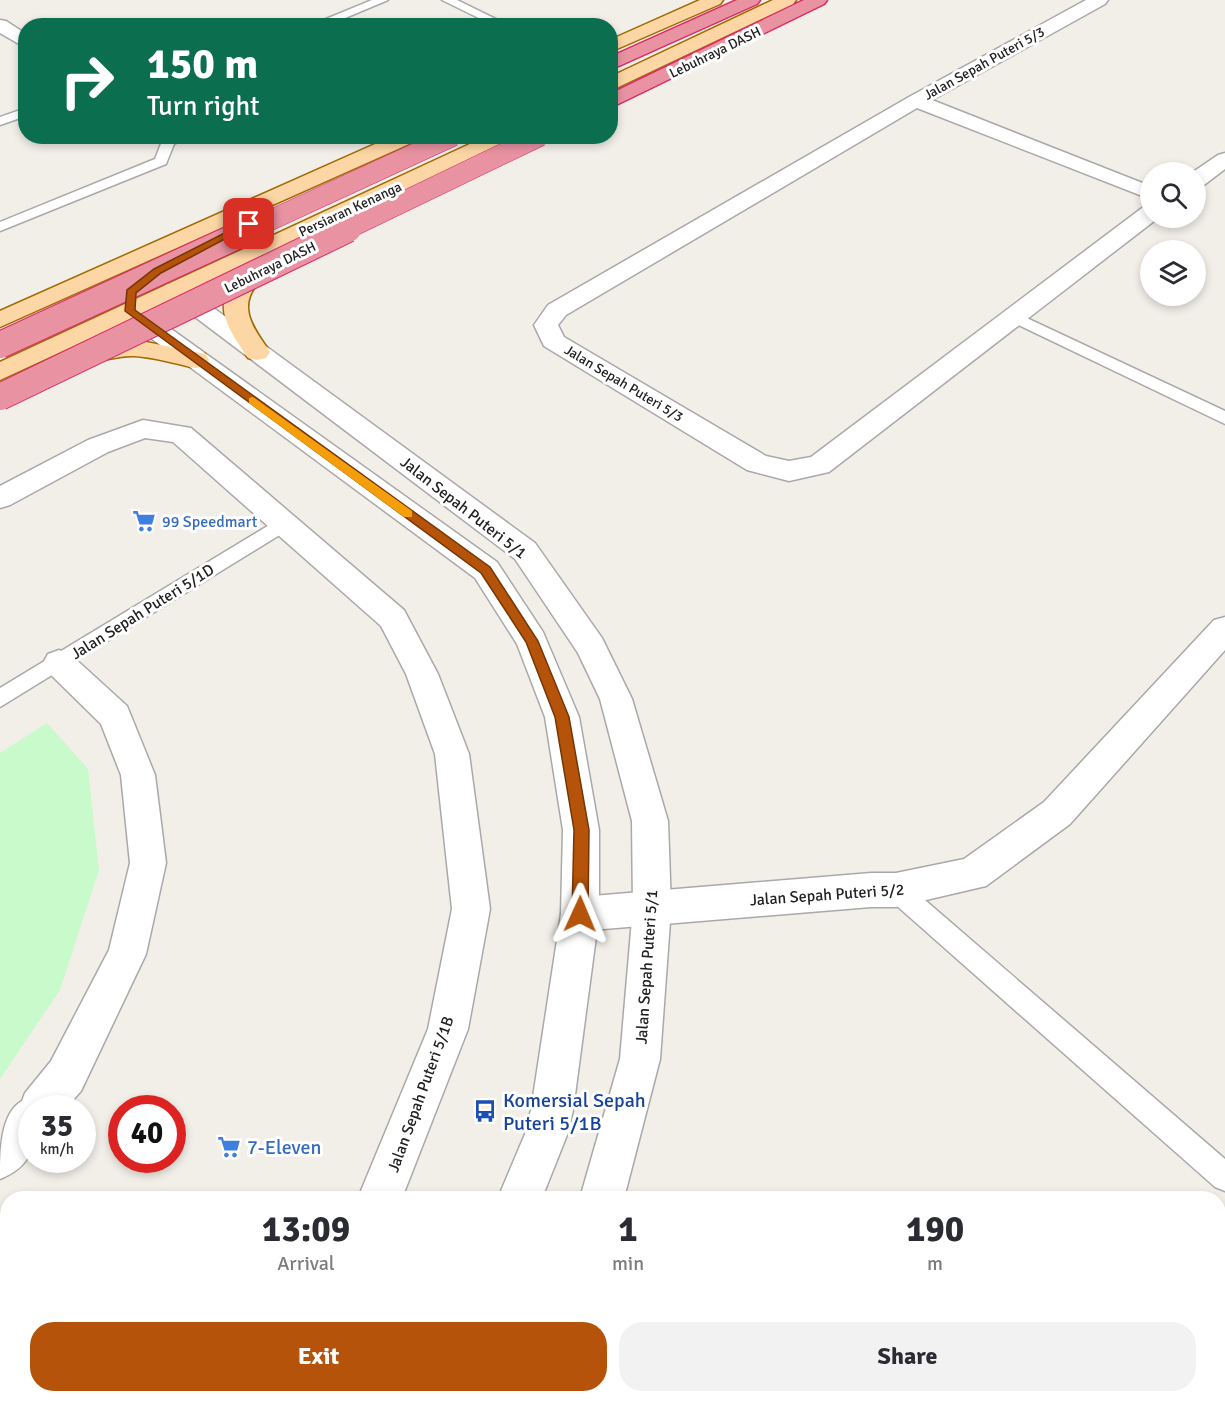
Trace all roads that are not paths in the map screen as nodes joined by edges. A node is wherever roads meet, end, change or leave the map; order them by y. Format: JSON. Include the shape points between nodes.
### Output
{"nodes":[{"id":1,"x":382,"y":0,"type":"edge"},
{"id":2,"x":448,"y":0,"type":"edge"},
{"id":3,"x":714,"y":0,"type":"edge"},
{"id":4,"x":751,"y":0,"type":"edge"},
{"id":5,"x":787,"y":0,"type":"edge"},
{"id":6,"x":818,"y":0,"type":"edge"},
{"id":7,"x":1099,"y":0,"type":"edge"},
{"id":8,"x":335,"y":18,"type":"edge"},
{"id":9,"x":487,"y":18,"type":"edge"},
{"id":10,"x":0,"y":25,"type":"edge"},
{"id":11,"x":18,"y":37,"type":"edge"},
{"id":12,"x":618,"y":43,"type":"edge"},
{"id":13,"x":618,"y":60,"type":"edge"},
{"id":14,"x":618,"y":81,"type":"edge"},
{"id":15,"x":618,"y":98,"type":"edge"},
{"id":16,"x":916,"y":101,"type":"junction"},
{"id":17,"x":18,"y":115,"type":"edge"},
{"id":18,"x":0,"y":121,"type":"edge"},
{"id":19,"x":166,"y":144,"type":"edge"},
{"id":20,"x":393,"y":144,"type":"edge"},
{"id":21,"x":419,"y":144,"type":"edge"},
{"id":22,"x":436,"y":144,"type":"edge"},
{"id":23,"x":488,"y":144,"type":"edge"},
{"id":24,"x":523,"y":144,"type":"edge"},
{"id":25,"x":1225,"y":159,"type":"edge"},
{"id":26,"x":453,"y":161,"type":"junction"},
{"id":27,"x":1206,"y":173,"type":"edge"},
{"id":28,"x":1140,"y":188,"type":"edge"},
{"id":29,"x":1140,"y":221,"type":"edge"},
{"id":30,"x":0,"y":227,"type":"edge"},
{"id":31,"x":174,"y":290,"type":"junction"},
{"id":32,"x":130,"y":302,"type":"junction"},
{"id":33,"x":1014,"y":318,"type":"junction"},
{"id":34,"x":0,"y":320,"type":"edge"},
{"id":35,"x":0,"y":337,"type":"edge"},
{"id":36,"x":0,"y":345,"type":"edge"},
{"id":37,"x":257,"y":352,"type":"junction"},
{"id":38,"x":196,"y":360,"type":"junction"},
{"id":39,"x":0,"y":372,"type":"edge"},
{"id":40,"x":0,"y":386,"type":"edge"},
{"id":41,"x":0,"y":397,"type":"edge"},
{"id":42,"x":1225,"y":418,"type":"edge"},
{"id":43,"x":0,"y":498,"type":"edge"},
{"id":44,"x":284,"y":523,"type":"junction"},
{"id":45,"x":1225,"y":629,"type":"edge"},
{"id":46,"x":59,"y":663,"type":"junction"},
{"id":47,"x":0,"y":699,"type":"edge"},
{"id":48,"x":896,"y":890,"type":"junction"},
{"id":49,"x":652,"y":908,"type":"junction"},
{"id":50,"x":580,"y":914,"type":"junction"},
{"id":51,"x":50,"y":1095,"type":"edge"},
{"id":52,"x":18,"y":1135,"type":"edge"},
{"id":53,"x":0,"y":1157,"type":"edge"},
{"id":54,"x":1225,"y":1177,"type":"edge"},
{"id":55,"x":383,"y":1191,"type":"edge"},
{"id":56,"x":523,"y":1191,"type":"edge"},
{"id":57,"x":604,"y":1191,"type":"edge"}],
"edges":[{"from":1,"to":8,"type":"lane"},
{"from":2,"to":9,"type":"lane"},
{"from":3,"to":12,"type":"main road"},
{"from":4,"to":13,"type":"highway","name":"Lebuhraya DASH"},
{"from":5,"to":14,"type":"main road"},
{"from":6,"to":15,"type":"highway","name":"Lebuhraya DASH"},
{"from":7,"to":16,"type":"street","name":"Jalan Sepah Puteri 5/3"},
{"from":10,"to":11,"type":"street"},
{"from":16,"to":28,"type":"street"},
{"from":16,"to":33,"type":"street","name":"Jalan Sepah Puteri 5/3","via":[[557,310],[546,325],[554,341],[756,463],[789,471],[819,465]]},
{"from":17,"to":18,"type":"lane"},
{"from":19,"to":30,"type":"lane","via":[[161,162]]},
{"from":20,"to":34,"type":"main road"},
{"from":21,"to":32,"type":"main road","via":[[190,252],[158,271]]},
{"from":22,"to":36,"type":"highway","bridge":true},
{"from":23,"to":26,"type":"main road","name":"Persiaran Kenanga"},
{"from":24,"to":41,"type":"highway","name":"Lebuhraya DASH","bridge":true},
{"from":25,"to":27,"type":"street"},
{"from":26,"to":31,"type":"main road","name":"Persiaran Kenanga"},
{"from":26,"to":37,"type":"main road","via":[[260,268],[238,293],[235,316]]},
{"from":29,"to":33,"type":"street","name":"Jalan Sepah Puteri 5/3"},
{"from":31,"to":32,"type":"main road","name":"Persiaran Kenanga"},
{"from":31,"to":37,"type":"street","name":"Jalan Sepah Puteri 5/1"},
{"from":32,"to":35,"type":"main road","via":[[73,304]]},
{"from":32,"to":38,"type":"street"},
{"from":32,"to":39,"type":"main road","name":"Persiaran Kenanga"},
{"from":33,"to":42,"type":"lane"},
{"from":37,"to":49,"type":"street","name":"Jalan Sepah Puteri 5/1","via":[[525,550],[591,647],[615,699],[650,821]]},
{"from":38,"to":40,"type":"main road","via":[[116,348],[77,357]]},
{"from":38,"to":50,"type":"street","via":[[486,570],[532,641],[562,717],[581,830]]},
{"from":43,"to":44,"type":"street","name":"Jalan Sepah Puteri 5/1B","via":[[98,446],[143,429],[181,434]]},
{"from":44,"to":46,"type":"lane","name":"Jalan Sepah Puteri 5/1D"},
{"from":44,"to":55,"type":"street","name":"Jalan Sepah Puteri 5/1B","via":[[393,618],[422,674],[452,754],[471,909],[448,1029]]},
{"from":45,"to":48,"type":"street","name":"Jalan Sepah Puteri 5/2","via":[[1057,813],[973,874]]},
{"from":46,"to":47,"type":"lane","name":"Jalan Sepah Puteri 5/1D"},
{"from":46,"to":51,"type":"street","via":[[115,716],[138,776],[148,863],[127,954],[66,1076]]},
{"from":48,"to":49,"type":"street","name":"Jalan Sepah Puteri 5/2"},
{"from":48,"to":54,"type":"lane"},
{"from":49,"to":50,"type":"street","name":"Jalan Sepah Puteri 5/2"},
{"from":49,"to":57,"type":"street","name":"Jalan Sepah Puteri 5/1","via":[[640,1059]]},
{"from":50,"to":56,"type":"street","via":[[552,1110]]},
{"from":52,"to":53,"type":"street"}]}
